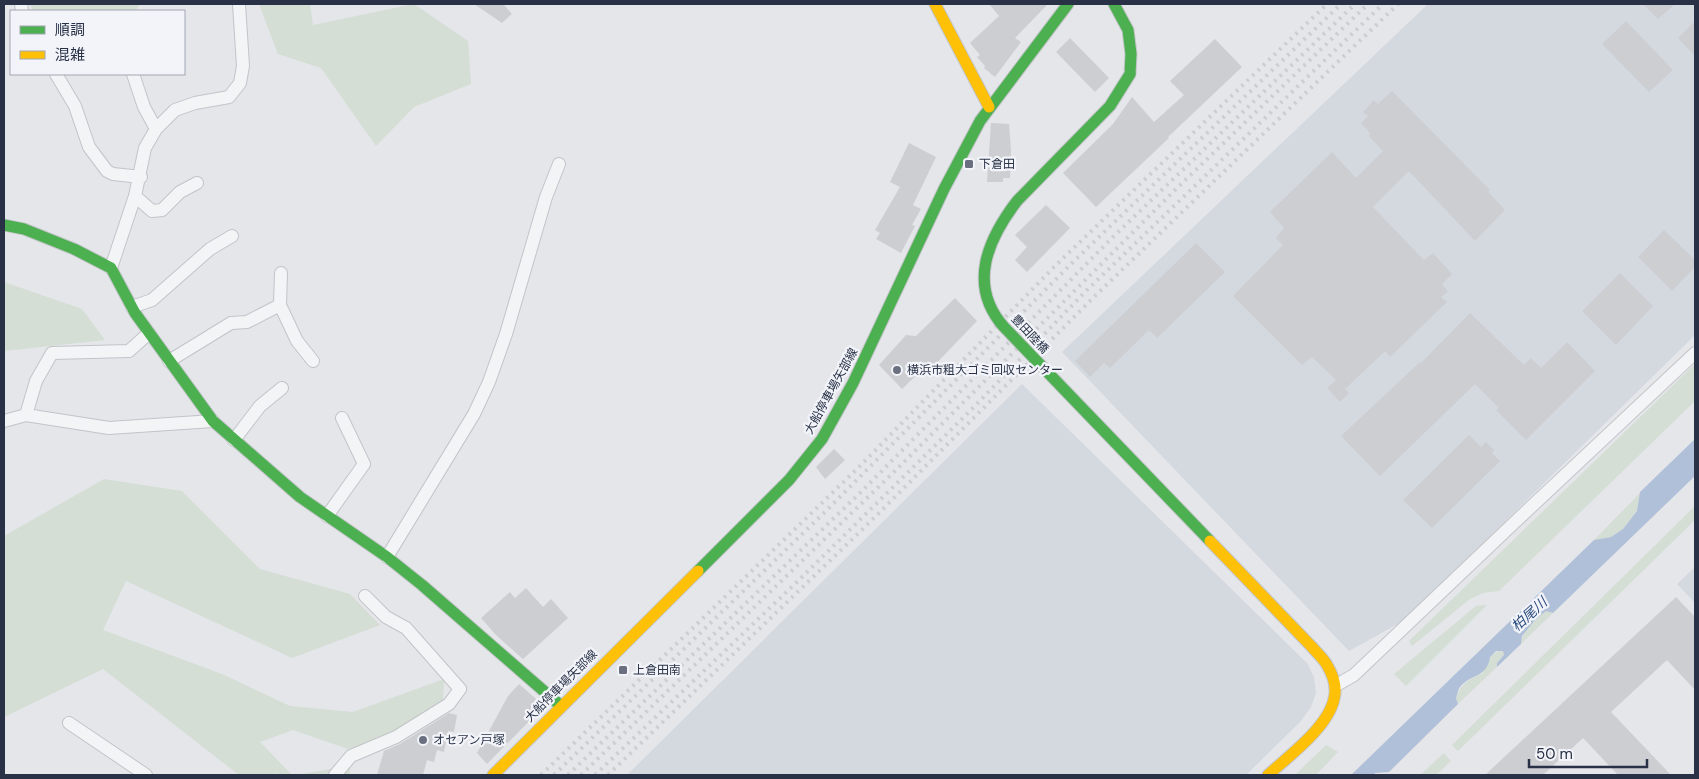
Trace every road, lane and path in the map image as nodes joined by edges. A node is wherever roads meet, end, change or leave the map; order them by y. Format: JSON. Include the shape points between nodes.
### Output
{"nodes":[{"id":1,"x":239,"y":4,"type":"edge"},
{"id":2,"x":935,"y":4,"type":"edge"},
{"id":3,"x":1068,"y":4,"type":"edge"},
{"id":4,"x":1114,"y":4,"type":"edge"},
{"id":5,"x":57,"y":75,"type":"edge"},
{"id":6,"x":133,"y":75,"type":"edge"},
{"id":7,"x":989,"y":107,"type":"junction"},
{"id":8,"x":156,"y":129,"type":"junction"},
{"id":9,"x":559,"y":164,"type":"dead end"},
{"id":10,"x":141,"y":177,"type":"junction"},
{"id":11,"x":197,"y":183,"type":"dead end"},
{"id":12,"x":136,"y":196,"type":"junction"},
{"id":13,"x":4,"y":225,"type":"edge"},
{"id":14,"x":232,"y":236,"type":"dead end"},
{"id":15,"x":111,"y":268,"type":"junction"},
{"id":16,"x":281,"y":273,"type":"dead end"},
{"id":17,"x":280,"y":305,"type":"junction"},
{"id":18,"x":132,"y":307,"type":"junction"},
{"id":19,"x":149,"y":333,"type":"junction"},
{"id":20,"x":1695,"y":354,"type":"edge"},
{"id":21,"x":169,"y":360,"type":"junction"},
{"id":22,"x":313,"y":361,"type":"dead end"},
{"id":23,"x":282,"y":388,"type":"dead end"},
{"id":24,"x":26,"y":415,"type":"junction"},
{"id":25,"x":342,"y":418,"type":"dead end"},
{"id":26,"x":4,"y":421,"type":"edge"},
{"id":27,"x":213,"y":421,"type":"junction"},
{"id":28,"x":234,"y":440,"type":"junction"},
{"id":29,"x":327,"y":516,"type":"junction"},
{"id":30,"x":387,"y":557,"type":"junction"},
{"id":31,"x":365,"y":596,"type":"dead end"},
{"id":32,"x":1335,"y":686,"type":"junction"},
{"id":33,"x":561,"y":706,"type":"junction"},
{"id":34,"x":70,"y":724,"type":"dead end"},
{"id":35,"x":146,"y":775,"type":"edge"},
{"id":36,"x":335,"y":775,"type":"edge"},
{"id":37,"x":493,"y":775,"type":"edge"},
{"id":38,"x":1268,"y":775,"type":"edge"}],
"edges":[{"from":1,"to":8,"type":"street","via":[[243,66],[240,83],[229,97],[195,102],[175,110]]},
{"from":2,"to":7,"type":"street"},
{"from":3,"to":7,"type":"street","name":"大船停車場矢部線"},
{"from":4,"to":32,"type":"street","name":"豊田陸橋","bridge":true,"via":[[1128,30],[1130,74],[1110,106],[1004,217],[985,261],[985,285],[990,306],[1008,332],[1312,648],[1329,667]]},
{"from":5,"to":10,"type":"street","via":[[75,106],[89,147],[106,171]]},
{"from":6,"to":8,"type":"street","via":[[144,107]]},
{"from":7,"to":33,"type":"street","name":"大船停車場矢部線","via":[[944,189],[853,383],[822,439],[763,507]]},
{"from":8,"to":10,"type":"street","via":[[146,148]]},
{"from":9,"to":30,"type":"street","via":[[489,382],[474,414]]},
{"from":10,"to":12,"type":"street"},
{"from":11,"to":12,"type":"street","via":[[180,192],[162,210],[152,211]]},
{"from":12,"to":15,"type":"street"},
{"from":13,"to":15,"type":"street","via":[[74,249]]},
{"from":14,"to":18,"type":"street","via":[[210,249],[152,300]]},
{"from":15,"to":18,"type":"street"},
{"from":16,"to":17,"type":"street"},
{"from":17,"to":21,"type":"street","via":[[247,322],[231,323]]},
{"from":17,"to":22,"type":"street","via":[[297,341]]},
{"from":18,"to":19,"type":"street"},
{"from":19,"to":21,"type":"street"},
{"from":19,"to":24,"type":"street","via":[[129,351],[52,353],[36,381]]},
{"from":20,"to":32,"type":"street","via":[[1354,675]]},
{"from":21,"to":27,"type":"street"},
{"from":23,"to":28,"type":"street","via":[[260,406]]},
{"from":24,"to":26,"type":"street"},
{"from":24,"to":27,"type":"street","via":[[109,428]]},
{"from":25,"to":29,"type":"street","via":[[364,464]]},
{"from":27,"to":28,"type":"street"},
{"from":28,"to":29,"type":"street"},
{"from":29,"to":30,"type":"street"},
{"from":30,"to":33,"type":"street"},
{"from":31,"to":36,"type":"street","via":[[386,617],[406,628],[460,689],[449,704],[396,737],[351,756]]},
{"from":32,"to":38,"type":"street","via":[[1334,702],[1327,715]]},
{"from":33,"to":37,"type":"street","name":"大船停車場矢部線"},
{"from":34,"to":35,"type":"street"}]}
